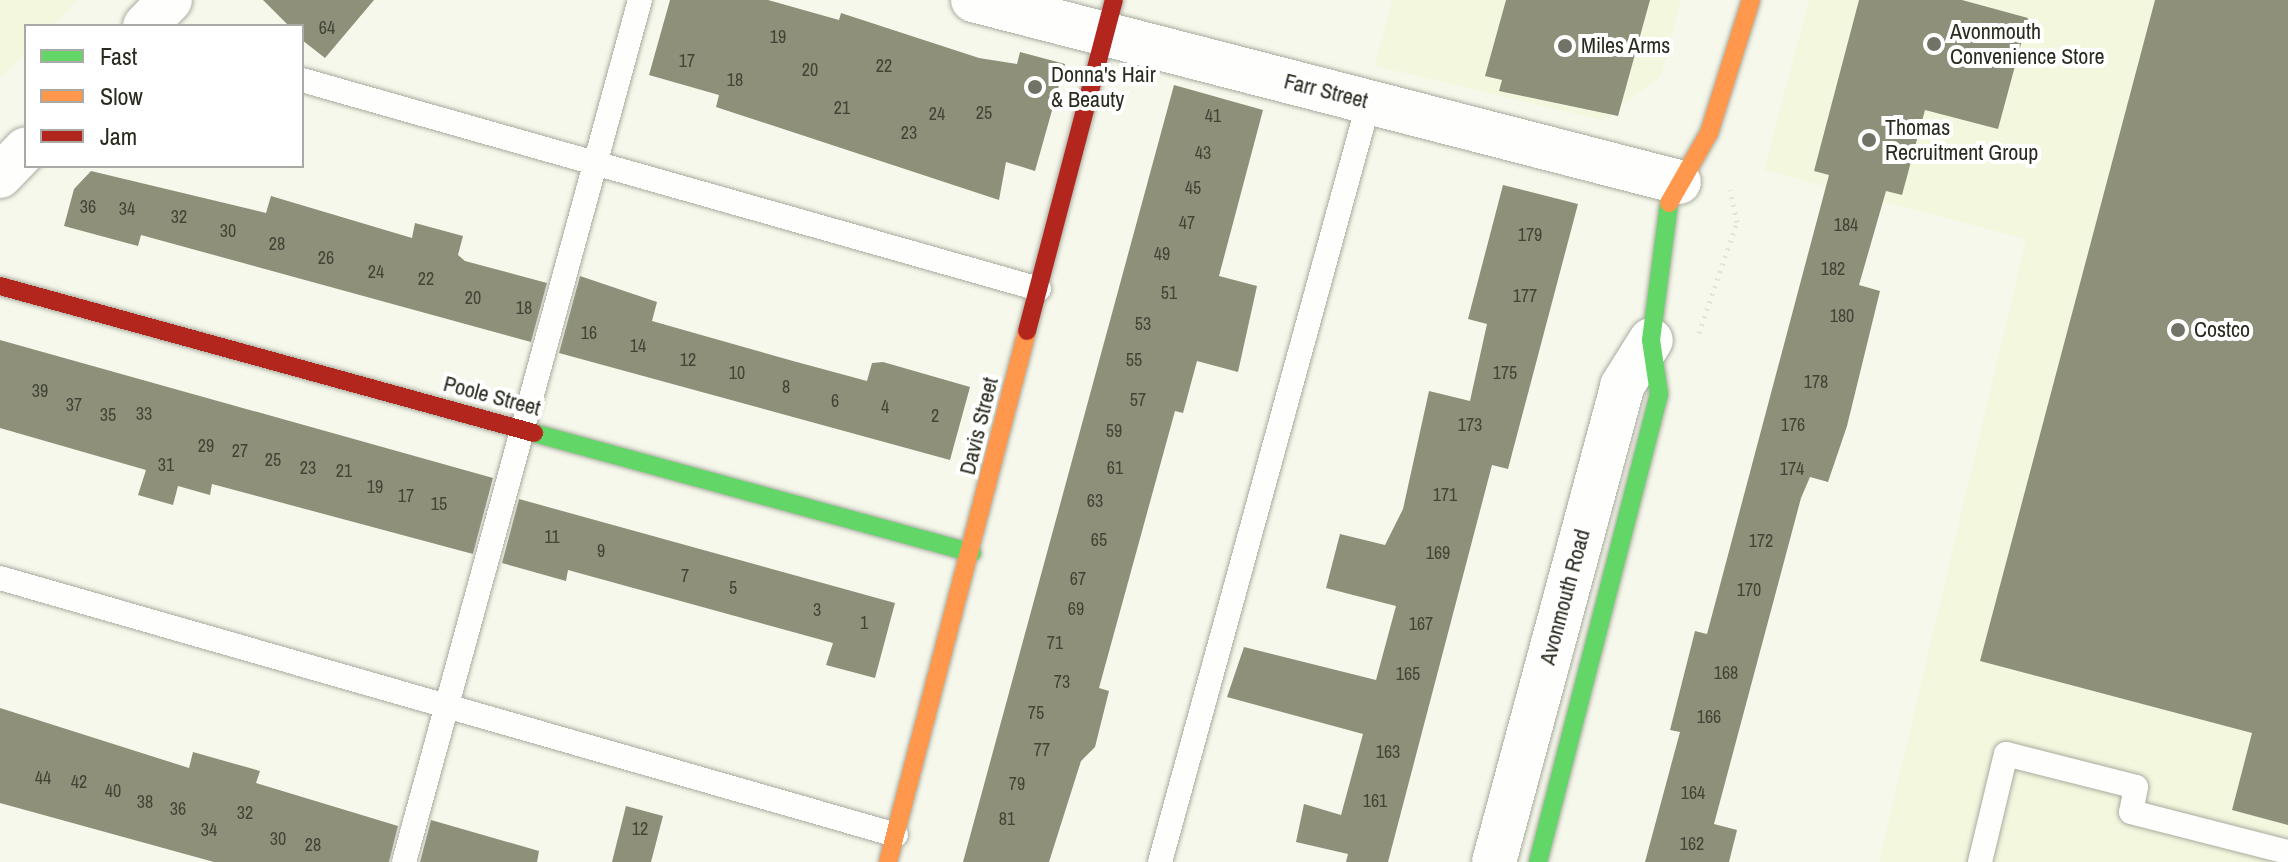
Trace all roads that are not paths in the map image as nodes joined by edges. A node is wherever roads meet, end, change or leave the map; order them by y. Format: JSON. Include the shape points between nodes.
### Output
{"nodes":[{"id":1,"x":170,"y":0,"type":"edge"},
{"id":2,"x":640,"y":0,"type":"edge"},
{"id":3,"x":973,"y":0,"type":"edge"},
{"id":4,"x":1751,"y":0,"type":"edge"},
{"id":5,"x":1108,"y":19,"type":"edge"},
{"id":6,"x":147,"y":24,"type":"edge"},
{"id":7,"x":304,"y":81,"type":"edge"},
{"id":8,"x":1369,"y":101,"type":"junction"},
{"id":9,"x":24,"y":151,"type":"edge"},
{"id":10,"x":595,"y":165,"type":"junction"},
{"id":11,"x":0,"y":176,"type":"edge"},
{"id":12,"x":1679,"y":182,"type":"junction"},
{"id":13,"x":0,"y":286,"type":"edge"},
{"id":14,"x":1039,"y":289,"type":"junction"},
{"id":15,"x":1651,"y":340,"type":"junction"},
{"id":16,"x":524,"y":430,"type":"junction"},
{"id":17,"x":972,"y":553,"type":"junction"},
{"id":18,"x":1594,"y":570,"type":"junction"},
{"id":19,"x":0,"y":578,"type":"edge"},
{"id":20,"x":449,"y":706,"type":"junction"},
{"id":21,"x":1517,"y":774,"type":"junction"},
{"id":22,"x":1559,"y":784,"type":"junction"},
{"id":23,"x":896,"y":835,"type":"junction"},
{"id":24,"x":2288,"y":852,"type":"edge"},
{"id":25,"x":404,"y":862,"type":"edge"},
{"id":26,"x":888,"y":862,"type":"edge"},
{"id":27,"x":1160,"y":862,"type":"edge"},
{"id":28,"x":1494,"y":862,"type":"edge"},
{"id":29,"x":1538,"y":862,"type":"edge"},
{"id":30,"x":1980,"y":862,"type":"edge"}],
"edges":[{"from":1,"to":6,"type":"street"},
{"from":2,"to":10,"type":"lane"},
{"from":3,"to":5,"type":"street","name":"Farr Street"},
{"from":4,"to":12,"type":"street","name":"Avonmouth Road","via":[[1709,133]]},
{"from":5,"to":8,"type":"street","name":"Farr Street"},
{"from":5,"to":14,"type":"street","name":"Davis Street"},
{"from":7,"to":10,"type":"lane"},
{"from":8,"to":12,"type":"street","name":"Farr Street"},
{"from":8,"to":27,"type":"lane"},
{"from":9,"to":11,"type":"street"},
{"from":10,"to":14,"type":"lane"},
{"from":10,"to":16,"type":"lane"},
{"from":12,"to":15,"type":"street","name":"Avonmouth Road","via":[[1659,237]]},
{"from":13,"to":16,"type":"street","name":"Poole Street"},
{"from":14,"to":17,"type":"street","name":"Davis Street"},
{"from":15,"to":18,"type":"street","name":"Avonmouth Road","via":[[1622,386]]},
{"from":15,"to":18,"type":"street","name":"Avonmouth Road","via":[[1659,394]]},
{"from":16,"to":17,"type":"street","name":"Poole Street"},
{"from":16,"to":20,"type":"lane"},
{"from":17,"to":23,"type":"street","name":"Davis Street"},
{"from":18,"to":21,"type":"street","name":"Avonmouth Road"},
{"from":18,"to":22,"type":"street","name":"Avonmouth Road"},
{"from":19,"to":20,"type":"lane"},
{"from":20,"to":23,"type":"lane"},
{"from":20,"to":25,"type":"lane"},
{"from":21,"to":22,"type":"lane"},
{"from":21,"to":28,"type":"street","name":"Avonmouth Road"},
{"from":22,"to":29,"type":"street","name":"Avonmouth Road"},
{"from":23,"to":26,"type":"street","name":"Davis Street"},
{"from":24,"to":30,"type":"lane","via":[[2131,812],[2136,787],[2006,754]]}]}
